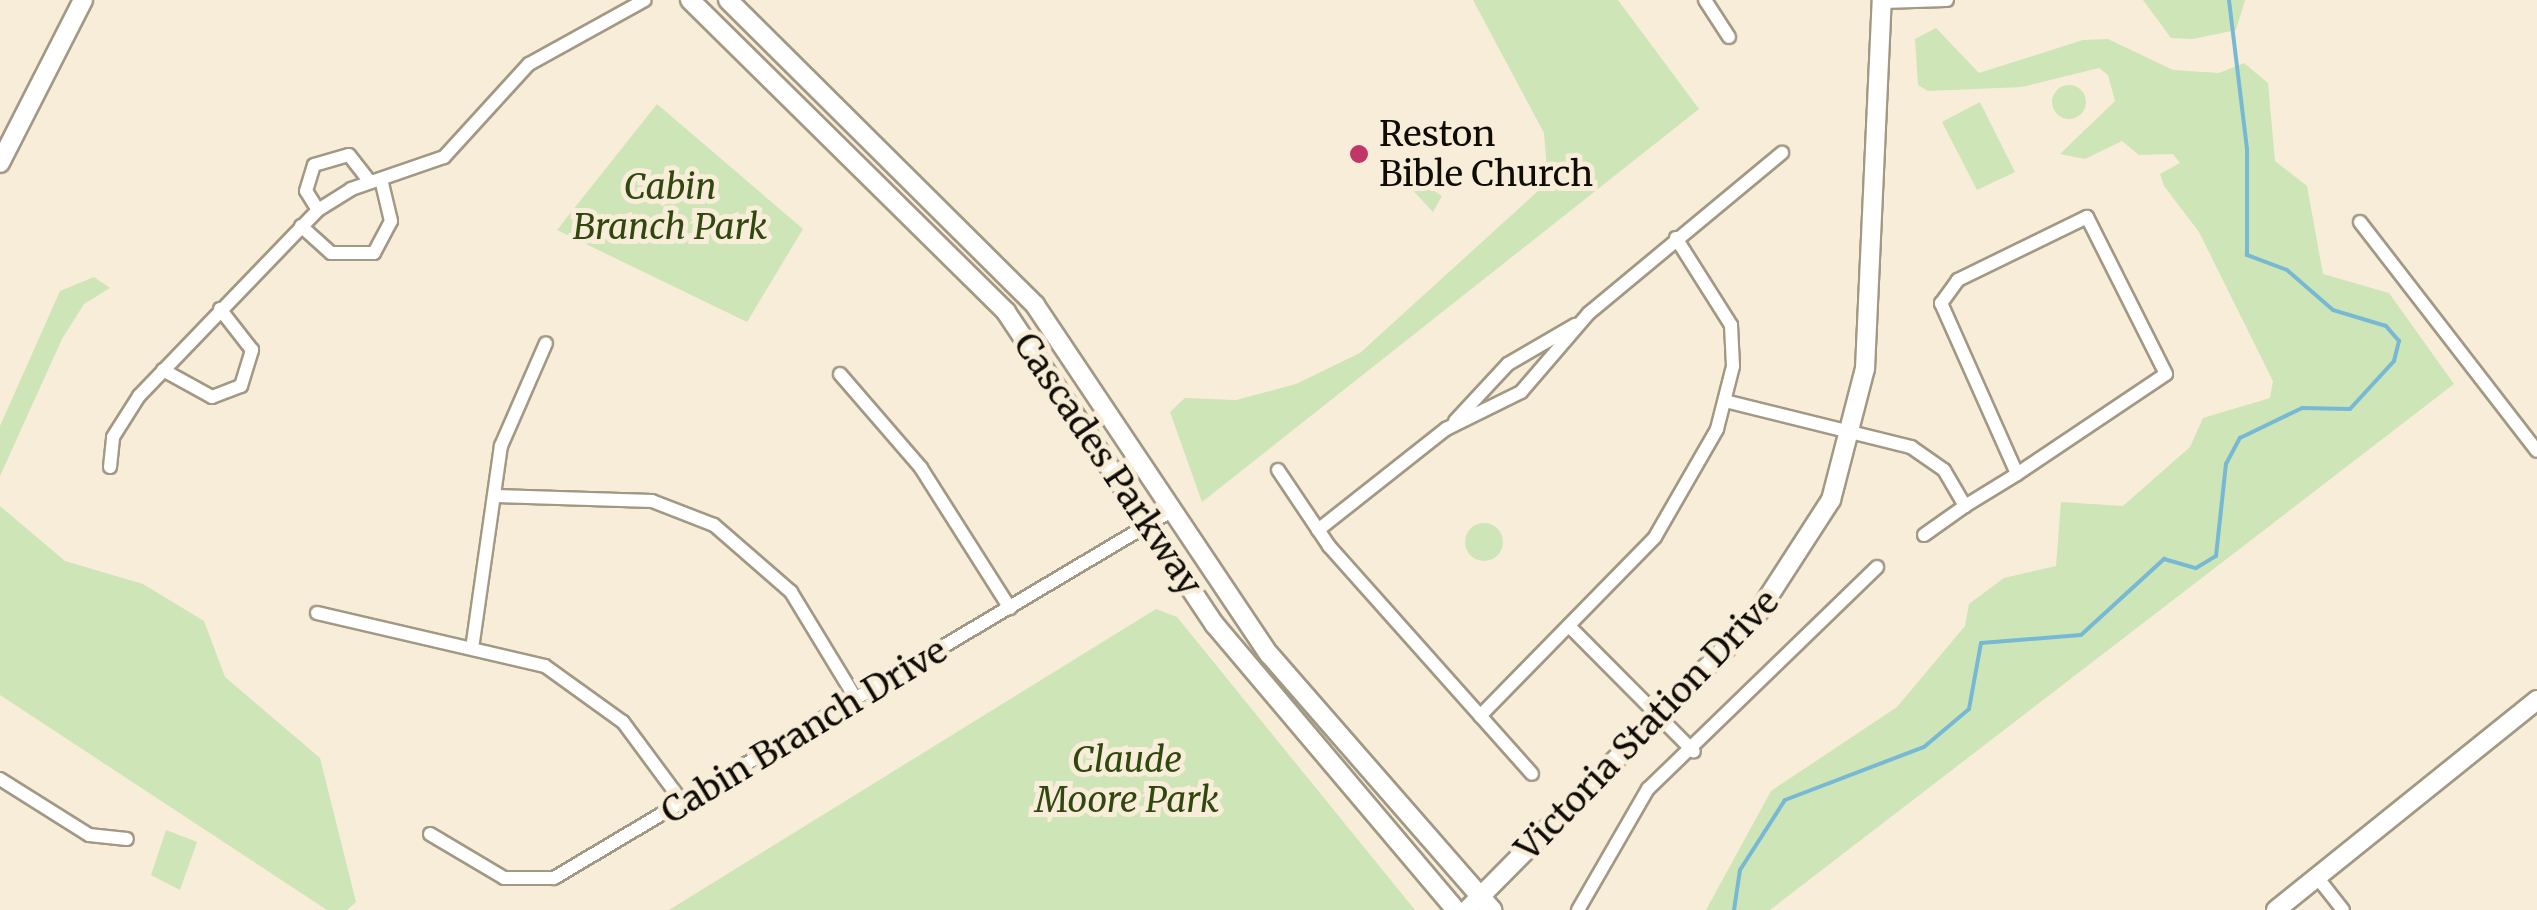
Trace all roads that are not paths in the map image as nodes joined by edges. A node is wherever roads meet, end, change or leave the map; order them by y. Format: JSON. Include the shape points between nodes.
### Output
{"nodes":[{"id":1,"x":83,"y":0,"type":"edge"},
{"id":2,"x":645,"y":0,"type":"edge"},
{"id":3,"x":690,"y":0,"type":"edge"},
{"id":4,"x":728,"y":0,"type":"edge"},
{"id":5,"x":1705,"y":0,"type":"edge"},
{"id":6,"x":1947,"y":0,"type":"edge"},
{"id":7,"x":1882,"y":1,"type":"edge"},
{"id":8,"x":1730,"y":37,"type":"dead end"},
{"id":9,"x":1782,"y":153,"type":"dead end"},
{"id":10,"x":0,"y":163,"type":"edge"},
{"id":11,"x":375,"y":180,"type":"junction"},
{"id":12,"x":318,"y":210,"type":"junction"},
{"id":13,"x":2360,"y":222,"type":"dead end"},
{"id":14,"x":301,"y":226,"type":"junction"},
{"id":15,"x":1676,"y":238,"type":"junction"},
{"id":16,"x":220,"y":310,"type":"junction"},
{"id":17,"x":1590,"y":313,"type":"junction"},
{"id":18,"x":546,"y":343,"type":"dead end"},
{"id":19,"x":164,"y":370,"type":"junction"},
{"id":20,"x":840,"y":374,"type":"dead end"},
{"id":21,"x":1726,"y":401,"type":"junction"},
{"id":22,"x":1446,"y":429,"type":"junction"},
{"id":23,"x":1854,"y":432,"type":"junction"},
{"id":24,"x":2537,"y":451,"type":"edge"},
{"id":25,"x":110,"y":467,"type":"dead end"},
{"id":26,"x":1278,"y":470,"type":"dead end"},
{"id":27,"x":2017,"y":474,"type":"junction"},
{"id":28,"x":496,"y":496,"type":"junction"},
{"id":29,"x":1965,"y":506,"type":"junction"},
{"id":30,"x":1171,"y":510,"type":"junction"},
{"id":31,"x":1148,"y":524,"type":"junction"},
{"id":32,"x":1318,"y":530,"type":"junction"},
{"id":33,"x":1924,"y":535,"type":"dead end"},
{"id":34,"x":1877,"y":568,"type":"dead end"},
{"id":35,"x":1010,"y":608,"type":"junction"},
{"id":36,"x":317,"y":613,"type":"dead end"},
{"id":37,"x":1568,"y":626,"type":"junction"},
{"id":38,"x":473,"y":642,"type":"junction"},
{"id":39,"x":856,"y":699,"type":"junction"},
{"id":40,"x":2537,"y":700,"type":"edge"},
{"id":41,"x":1480,"y":716,"type":"junction"},
{"id":42,"x":1658,"y":717,"type":"junction"},
{"id":43,"x":1694,"y":752,"type":"junction"},
{"id":44,"x":1532,"y":774,"type":"dead end"},
{"id":45,"x":0,"y":780,"type":"edge"},
{"id":46,"x":683,"y":804,"type":"junction"},
{"id":47,"x":430,"y":834,"type":"dead end"},
{"id":48,"x":127,"y":839,"type":"dead end"},
{"id":49,"x":2317,"y":877,"type":"junction"},
{"id":50,"x":1480,"y":905,"type":"edge"},
{"id":51,"x":1456,"y":910,"type":"edge"},
{"id":52,"x":1578,"y":910,"type":"edge"},
{"id":53,"x":2276,"y":910,"type":"edge"},
{"id":54,"x":2343,"y":910,"type":"edge"}],
"edges":[{"from":1,"to":10,"type":"main road"},
{"from":2,"to":11,"type":"street","via":[[529,64],[444,157]]},
{"from":3,"to":31,"type":"main road","name":"Cascades Parkway","via":[[1006,312]]},
{"from":4,"to":30,"type":"main road","name":"Cascades Parkway","via":[[1035,305]]},
{"from":5,"to":8,"type":"street"},
{"from":6,"to":7,"type":"street"},
{"from":7,"to":23,"type":"main road","name":"Victoria Station Drive"},
{"from":9,"to":15,"type":"street"},
{"from":11,"to":12,"type":"street"},
{"from":11,"to":12,"type":"street","via":[[349,155],[314,165],[305,182]]},
{"from":11,"to":14,"type":"street","via":[[391,221],[374,254],[331,253]]},
{"from":12,"to":14,"type":"street"},
{"from":13,"to":24,"type":"street"},
{"from":14,"to":16,"type":"street"},
{"from":15,"to":17,"type":"street"},
{"from":15,"to":21,"type":"street","via":[[1731,325]]},
{"from":16,"to":19,"type":"street"},
{"from":16,"to":19,"type":"street","via":[[252,350],[241,386],[212,397]]},
{"from":17,"to":22,"type":"street","via":[[1508,364]]},
{"from":17,"to":22,"type":"street","via":[[1521,392]]},
{"from":18,"to":28,"type":"street","via":[[508,420]]},
{"from":19,"to":25,"type":"street","via":[[124,418]]},
{"from":20,"to":35,"type":"street","via":[[922,468]]},
{"from":21,"to":23,"type":"street"},
{"from":21,"to":37,"type":"street","via":[[1672,514]]},
{"from":22,"to":32,"type":"street"},
{"from":23,"to":29,"type":"street","via":[[1926,454]]},
{"from":23,"to":42,"type":"main road","name":"Victoria Station Drive","via":[[1799,561]]},
{"from":26,"to":32,"type":"street"},
{"from":27,"to":27,"type":"street","via":[[2166,374],[2088,217],[1958,280],[1941,303]]},
{"from":27,"to":29,"type":"street"},
{"from":28,"to":38,"type":"street"},
{"from":28,"to":39,"type":"street","via":[[652,501],[714,525],[791,592]]},
{"from":29,"to":33,"type":"street"},
{"from":30,"to":31,"type":"street","name":"Cabin Branch Drive"},
{"from":30,"to":50,"type":"main road","name":"Cascades Parkway","via":[[1268,654]]},
{"from":31,"to":35,"type":"street","name":"Cabin Branch Drive"},
{"from":31,"to":51,"type":"main road","name":"Cascades Parkway","via":[[1261,684]]},
{"from":32,"to":41,"type":"street"},
{"from":34,"to":43,"type":"street"},
{"from":35,"to":39,"type":"street","name":"Cabin Branch Drive"},
{"from":36,"to":38,"type":"street"},
{"from":37,"to":41,"type":"street"},
{"from":37,"to":42,"type":"street"},
{"from":38,"to":46,"type":"street","via":[[545,666],[594,694]]},
{"from":39,"to":46,"type":"street","name":"Cabin Branch Drive"},
{"from":40,"to":49,"type":"main road"},
{"from":41,"to":44,"type":"street"},
{"from":42,"to":43,"type":"street"},
{"from":42,"to":50,"type":"main road","name":"Victoria Station Drive"},
{"from":43,"to":52,"type":"street","via":[[1636,805]]},
{"from":45,"to":48,"type":"street","via":[[88,835]]},
{"from":46,"to":47,"type":"street","name":"Cabin Branch Drive","via":[[570,871],[528,882],[482,869]]},
{"from":49,"to":53,"type":"main road"},
{"from":49,"to":54,"type":"street"}]}
